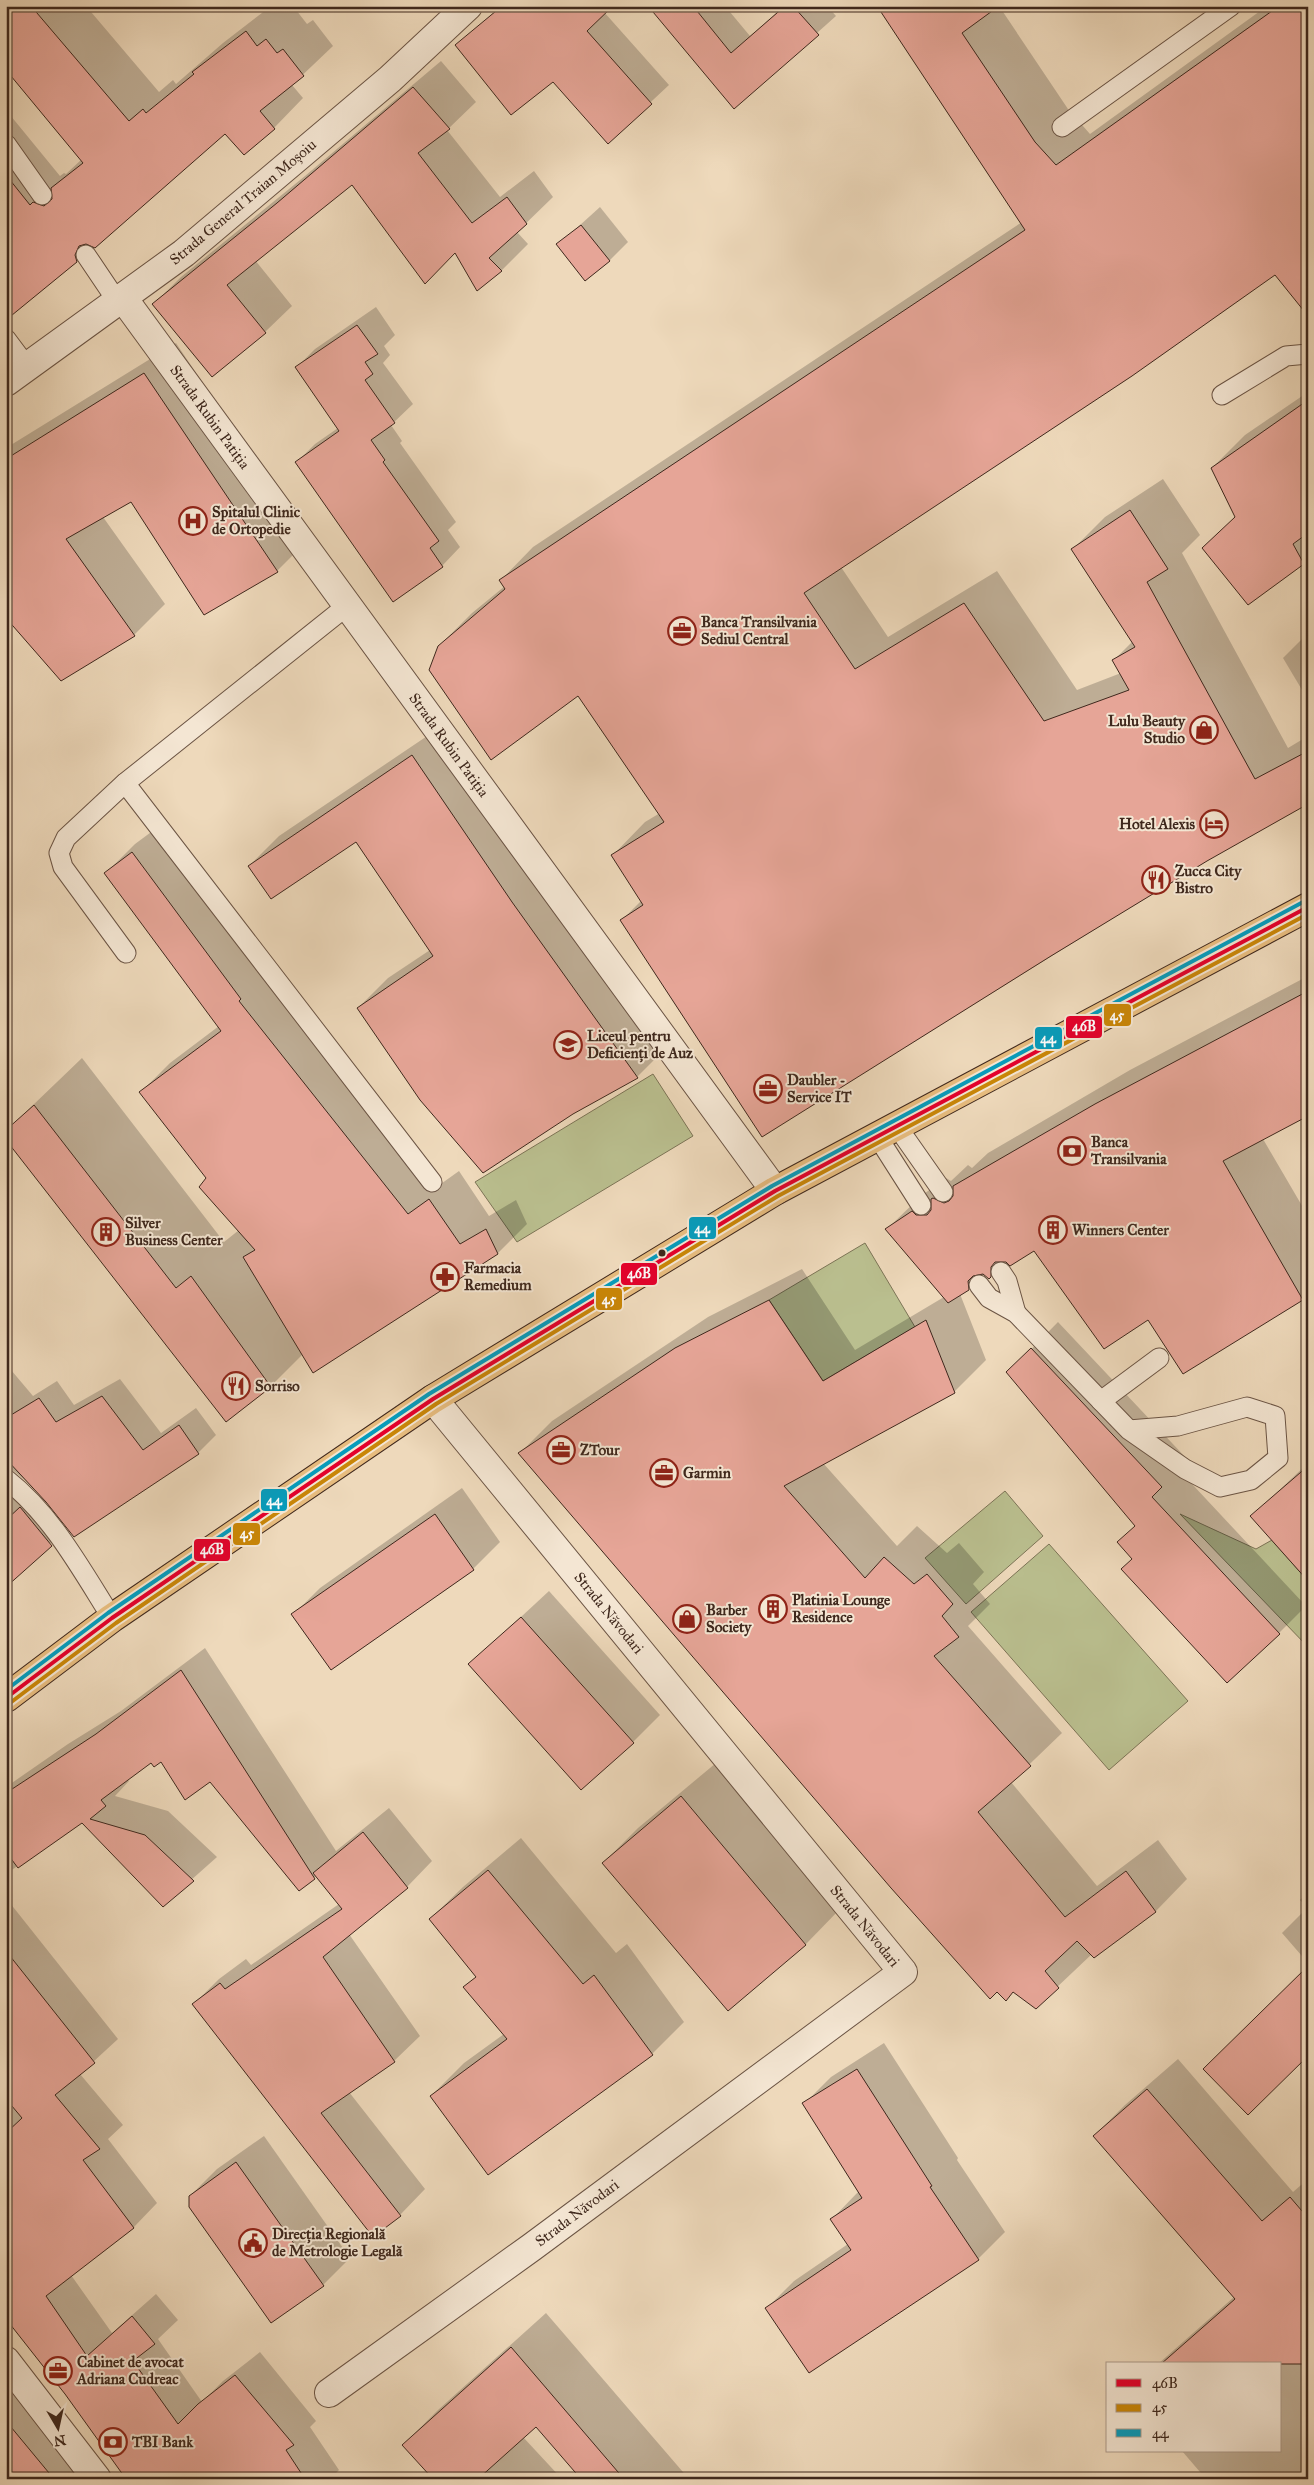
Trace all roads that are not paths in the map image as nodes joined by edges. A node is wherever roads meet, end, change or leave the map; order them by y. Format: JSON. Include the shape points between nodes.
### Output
{"nodes":[{"id":1,"x":468,"y":6,"type":"edge"},
{"id":2,"x":1231,"y":6,"type":"edge"},
{"id":3,"x":1062,"y":127,"type":"dead end"},
{"id":4,"x":6,"y":144,"type":"edge"},
{"id":5,"x":42,"y":195,"type":"dead end"},
{"id":6,"x":86,"y":255,"type":"dead end"},
{"id":7,"x":120,"y":300,"type":"junction"},
{"id":8,"x":6,"y":339,"type":"edge"},
{"id":9,"x":1308,"y":354,"type":"edge"},
{"id":10,"x":17,"y":374,"type":"edge"},
{"id":11,"x":1222,"y":395,"type":"dead end"},
{"id":12,"x":348,"y":605,"type":"junction"},
{"id":13,"x":125,"y":783,"type":"junction"},
{"id":14,"x":1308,"y":907,"type":"edge"},
{"id":15,"x":126,"y":953,"type":"dead end"},
{"id":16,"x":886,"y":1131,"type":"junction"},
{"id":17,"x":432,"y":1182,"type":"dead end"},
{"id":18,"x":775,"y":1191,"type":"junction"},
{"id":19,"x":944,"y":1192,"type":"dead end"},
{"id":20,"x":921,"y":1205,"type":"dead end"},
{"id":21,"x":1001,"y":1272,"type":"dead end"},
{"id":22,"x":979,"y":1285,"type":"dead end"},
{"id":23,"x":1016,"y":1313,"type":"junction"},
{"id":24,"x":1159,"y":1358,"type":"dead end"},
{"id":25,"x":433,"y":1399,"type":"junction"},
{"id":26,"x":1101,"y":1401,"type":"junction"},
{"id":27,"x":1129,"y":1430,"type":"junction"},
{"id":28,"x":6,"y":1479,"type":"edge"},
{"id":29,"x":112,"y":1618,"type":"junction"},
{"id":30,"x":6,"y":1698,"type":"edge"},
{"id":31,"x":6,"y":2361,"type":"edge"},
{"id":32,"x":329,"y":2393,"type":"dead end"},
{"id":33,"x":97,"y":2479,"type":"edge"}],
"edges":[{"from":1,"to":7,"type":"street","name":"Strada General Traian Moșoiu","via":[[376,91],[184,253]]},
{"from":2,"to":3,"type":"lane"},
{"from":4,"to":5,"type":"lane"},
{"from":6,"to":7,"type":"lane"},
{"from":7,"to":10,"type":"street","name":"Strada General Traian Moșoiu"},
{"from":7,"to":12,"type":"street","name":"Strada Rubin Patiția"},
{"from":8,"to":10,"type":"lane"},
{"from":9,"to":11,"type":"lane","via":[[1286,356]]},
{"from":12,"to":13,"type":"lane"},
{"from":12,"to":18,"type":"street","name":"Strada Rubin Patiția"},
{"from":13,"to":15,"type":"lane","via":[[66,838],[59,853],[63,867]]},
{"from":13,"to":17,"type":"lane"},
{"from":14,"to":16,"type":"main road"},
{"from":16,"to":18,"type":"main road"},
{"from":16,"to":19,"type":"lane"},
{"from":16,"to":20,"type":"lane"},
{"from":18,"to":25,"type":"main road"},
{"from":21,"to":23,"type":"lane","via":[[1007,1281]]},
{"from":22,"to":23,"type":"lane","via":[[988,1298]]},
{"from":23,"to":26,"type":"lane"},
{"from":24,"to":26,"type":"lane"},
{"from":25,"to":29,"type":"main road"},
{"from":25,"to":32,"type":"street","name":"Strada Năvodari","via":[[903,1972]]},
{"from":26,"to":27,"type":"lane"},
{"from":27,"to":27,"type":"lane","via":[[1185,1469],[1220,1487],[1251,1480],[1278,1458],[1275,1416],[1247,1407],[1178,1426]]},
{"from":28,"to":29,"type":"lane","via":[[24,1493],[53,1527]]},
{"from":29,"to":30,"type":"main road"},
{"from":31,"to":33,"type":"street"}]}
